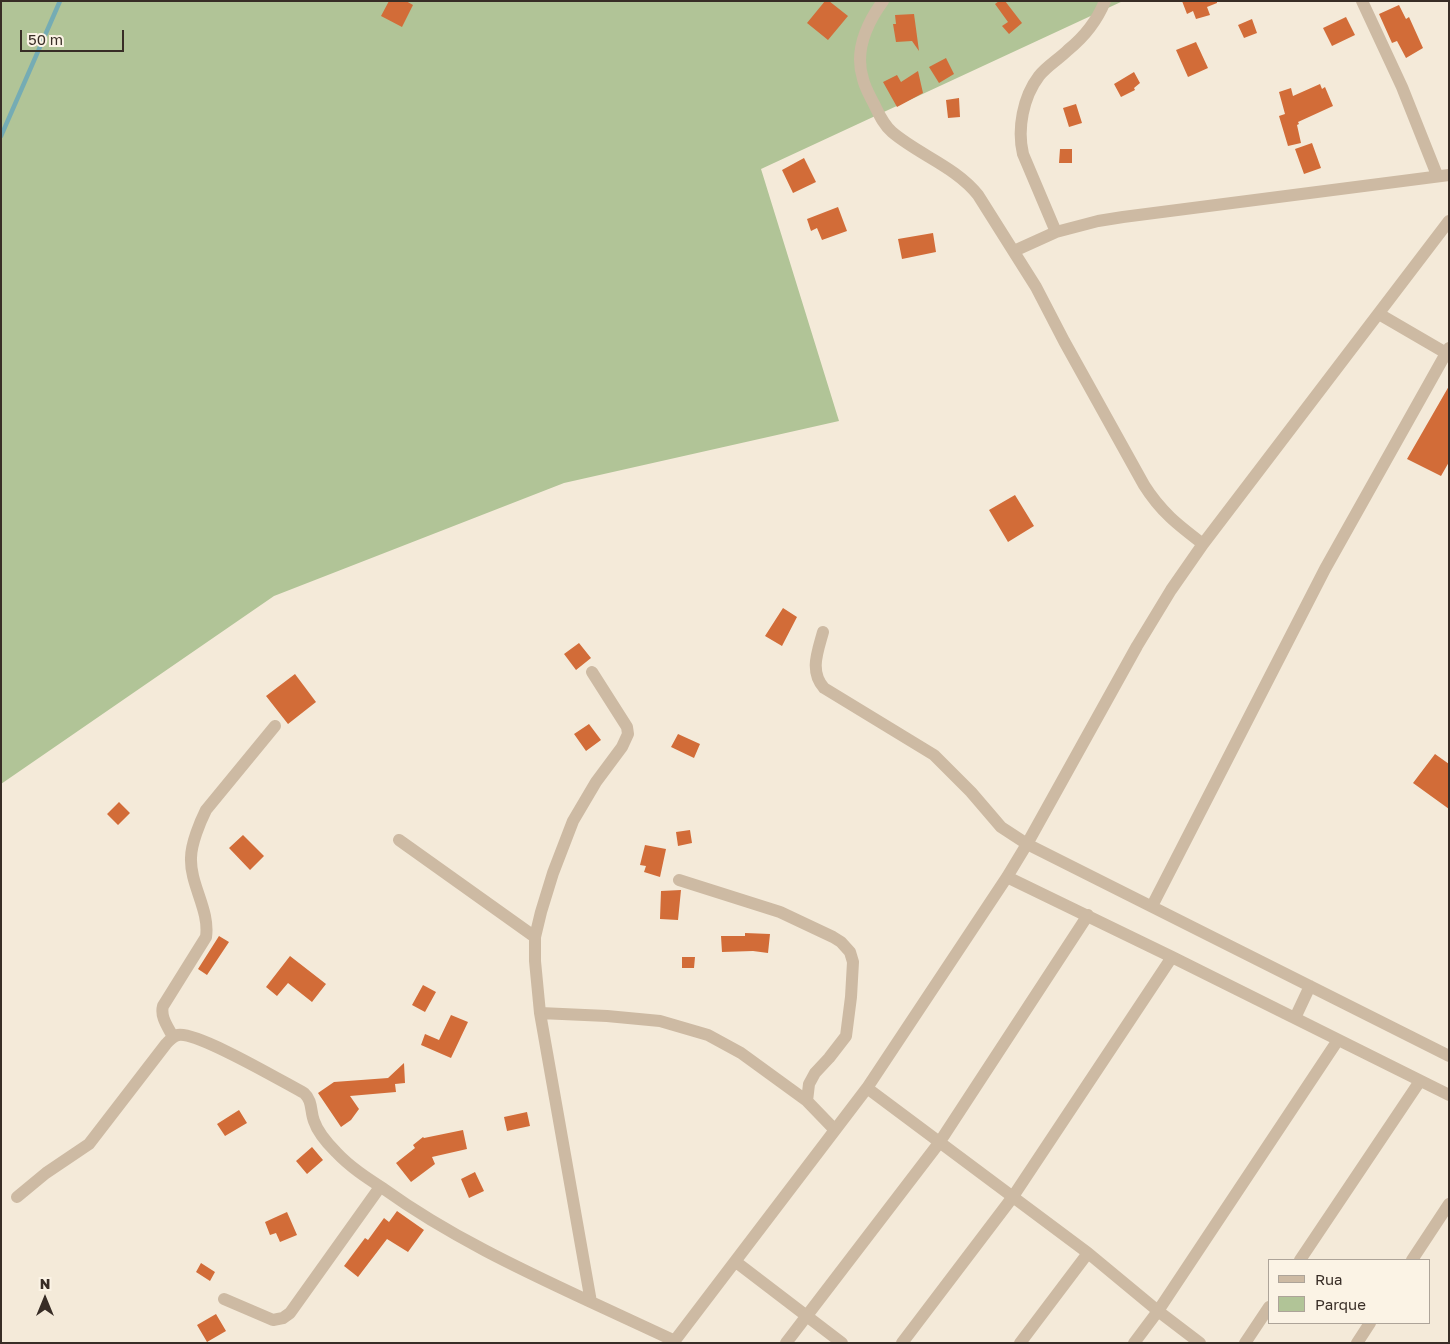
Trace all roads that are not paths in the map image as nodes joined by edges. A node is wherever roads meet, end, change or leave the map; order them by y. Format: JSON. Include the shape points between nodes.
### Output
{"nodes":[{"id":1,"x":883,"y":1,"type":"edge"},
{"id":2,"x":1105,"y":1,"type":"edge"},
{"id":3,"x":1362,"y":1,"type":"edge"},
{"id":4,"x":1443,"y":175,"type":"edge"},
{"id":5,"x":1449,"y":222,"type":"edge"},
{"id":6,"x":1056,"y":232,"type":"junction"},
{"id":7,"x":1014,"y":251,"type":"junction"},
{"id":8,"x":1379,"y":314,"type":"junction"},
{"id":9,"x":1448,"y":350,"type":"edge"},
{"id":10,"x":1203,"y":544,"type":"junction"},
{"id":11,"x":823,"y":632,"type":"dead end"},
{"id":12,"x":592,"y":672,"type":"dead end"},
{"id":13,"x":274,"y":726,"type":"dead end"},
{"id":14,"x":399,"y":840,"type":"dead end"},
{"id":15,"x":1027,"y":844,"type":"junction"},
{"id":16,"x":1007,"y":877,"type":"junction"},
{"id":17,"x":679,"y":880,"type":"dead end"},
{"id":18,"x":1152,"y":906,"type":"junction"},
{"id":19,"x":1088,"y":915,"type":"junction"},
{"id":20,"x":535,"y":937,"type":"junction"},
{"id":21,"x":1172,"y":956,"type":"junction"},
{"id":22,"x":1310,"y":986,"type":"junction"},
{"id":23,"x":540,"y":1014,"type":"junction"},
{"id":24,"x":1295,"y":1018,"type":"junction"},
{"id":25,"x":174,"y":1036,"type":"junction"},
{"id":26,"x":1338,"y":1040,"type":"junction"},
{"id":27,"x":1449,"y":1056,"type":"edge"},
{"id":28,"x":1420,"y":1081,"type":"junction"},
{"id":29,"x":867,"y":1088,"type":"junction"},
{"id":30,"x":1449,"y":1095,"type":"edge"},
{"id":31,"x":807,"y":1101,"type":"junction"},
{"id":32,"x":835,"y":1130,"type":"junction"},
{"id":33,"x":939,"y":1143,"type":"junction"},
{"id":34,"x":380,"y":1187,"type":"junction"},
{"id":35,"x":17,"y":1197,"type":"dead end"},
{"id":36,"x":1012,"y":1198,"type":"junction"},
{"id":37,"x":1449,"y":1204,"type":"edge"},
{"id":38,"x":1088,"y":1253,"type":"junction"},
{"id":39,"x":1301,"y":1259,"type":"edge"},
{"id":40,"x":1413,"y":1259,"type":"edge"},
{"id":41,"x":736,"y":1262,"type":"junction"},
{"id":42,"x":224,"y":1299,"type":"dead end"},
{"id":43,"x":591,"y":1302,"type":"junction"},
{"id":44,"x":1268,"y":1308,"type":"edge"},
{"id":45,"x":1158,"y":1311,"type":"junction"},
{"id":46,"x":806,"y":1316,"type":"junction"},
{"id":47,"x":1369,"y":1324,"type":"edge"},
{"id":48,"x":674,"y":1342,"type":"edge"},
{"id":49,"x":786,"y":1343,"type":"edge"},
{"id":50,"x":842,"y":1343,"type":"edge"},
{"id":51,"x":902,"y":1343,"type":"edge"},
{"id":52,"x":1020,"y":1343,"type":"edge"},
{"id":53,"x":1134,"y":1343,"type":"edge"},
{"id":54,"x":1200,"y":1343,"type":"edge"},
{"id":55,"x":1245,"y":1343,"type":"edge"},
{"id":56,"x":1357,"y":1343,"type":"edge"}],
"edges":[{"from":1,"to":7,"type":"street","via":[[866,29],[860,57],[863,81],[884,124],[970,186]]},
{"from":2,"to":6,"type":"street","via":[[1088,30],[1039,76],[1025,106],[1020,143],[1022,154]]},
{"from":3,"to":4,"type":"street"},
{"from":4,"to":6,"type":"street","via":[[1123,217]]},
{"from":5,"to":8,"type":"street"},
{"from":6,"to":7,"type":"street"},
{"from":7,"to":10,"type":"street","via":[[1144,485],[1165,514]]},
{"from":8,"to":9,"type":"street"},
{"from":8,"to":10,"type":"street"},
{"from":9,"to":18,"type":"street","via":[[1325,570]]},
{"from":10,"to":15,"type":"street","via":[[1154,617]]},
{"from":11,"to":15,"type":"street","via":[[815,665],[817,677],[824,688],[934,755],[1001,827]]},
{"from":12,"to":20,"type":"street","via":[[627,727],[628,734],[573,821]]},
{"from":13,"to":25,"type":"street","via":[[206,810],[200,822],[190,857],[208,927],[206,937],[161,1011]]},
{"from":14,"to":20,"type":"street"},
{"from":15,"to":16,"type":"street"},
{"from":15,"to":18,"type":"street"},
{"from":16,"to":19,"type":"street"},
{"from":16,"to":29,"type":"street"},
{"from":17,"to":31,"type":"street","via":[[780,912],[833,937],[850,952],[853,962],[846,1036],[815,1073],[809,1084]]},
{"from":18,"to":22,"type":"street"},
{"from":19,"to":21,"type":"street"},
{"from":19,"to":33,"type":"street"},
{"from":20,"to":23,"type":"street"},
{"from":21,"to":24,"type":"street"},
{"from":21,"to":36,"type":"street"},
{"from":22,"to":24,"type":"street"},
{"from":22,"to":27,"type":"street"},
{"from":23,"to":31,"type":"street","via":[[660,1022],[708,1035],[741,1053]]},
{"from":23,"to":43,"type":"street"},
{"from":24,"to":26,"type":"street"},
{"from":25,"to":34,"type":"street","via":[[196,1037],[304,1093],[310,1099],[312,1117],[335,1152]]},
{"from":25,"to":35,"type":"street","via":[[90,1144]]},
{"from":26,"to":28,"type":"street"},
{"from":26,"to":45,"type":"street"},
{"from":28,"to":30,"type":"street"},
{"from":28,"to":39,"type":"street"},
{"from":29,"to":32,"type":"street"},
{"from":29,"to":33,"type":"street"},
{"from":31,"to":32,"type":"street"},
{"from":32,"to":41,"type":"street"},
{"from":33,"to":36,"type":"street"},
{"from":33,"to":46,"type":"street"},
{"from":34,"to":42,"type":"street","via":[[290,1313],[273,1320]]},
{"from":34,"to":43,"type":"street","via":[[409,1207],[525,1272]]},
{"from":36,"to":38,"type":"street"},
{"from":36,"to":51,"type":"street"},
{"from":37,"to":40,"type":"street"},
{"from":38,"to":45,"type":"street"},
{"from":38,"to":52,"type":"street"},
{"from":41,"to":46,"type":"street"},
{"from":41,"to":48,"type":"street"},
{"from":43,"to":48,"type":"street"},
{"from":44,"to":55,"type":"street"},
{"from":45,"to":53,"type":"street"},
{"from":45,"to":54,"type":"street"},
{"from":46,"to":49,"type":"street"},
{"from":46,"to":50,"type":"street"},
{"from":47,"to":56,"type":"street"}]}
